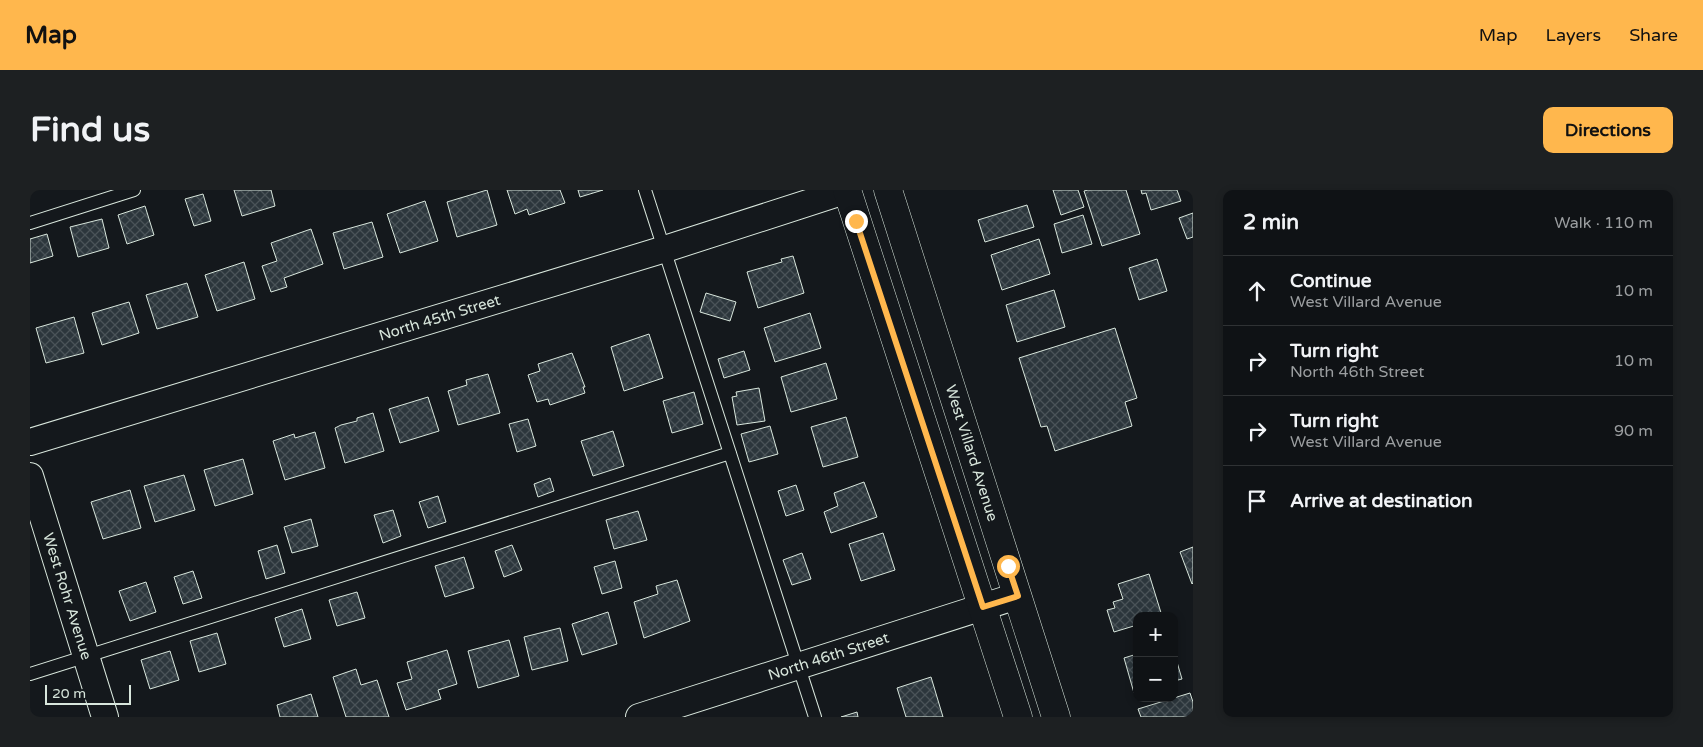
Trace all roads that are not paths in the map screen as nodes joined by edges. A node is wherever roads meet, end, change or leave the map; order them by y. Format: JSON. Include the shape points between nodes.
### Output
{"nodes":[{"id":1,"x":134,"y":190,"type":"edge"},
{"id":2,"x":645,"y":190,"type":"edge"},
{"id":3,"x":847,"y":190,"type":"edge"},
{"id":4,"x":888,"y":190,"type":"edge"},
{"id":5,"x":30,"y":223,"type":"edge"},
{"id":6,"x":665,"y":250,"type":"junction"},
{"id":7,"x":30,"y":442,"type":"edge"},
{"id":8,"x":730,"y":453,"type":"junction"},
{"id":9,"x":30,"y":476,"type":"edge"},
{"id":10,"x":1018,"y":596,"type":"junction"},
{"id":11,"x":983,"y":607,"type":"junction"},
{"id":12,"x":86,"y":656,"type":"junction"},
{"id":13,"x":799,"y":667,"type":"junction"},
{"id":14,"x":30,"y":674,"type":"edge"},
{"id":15,"x":105,"y":717,"type":"edge"},
{"id":16,"x":638,"y":717,"type":"edge"},
{"id":17,"x":815,"y":717,"type":"edge"},
{"id":18,"x":1018,"y":717,"type":"edge"},
{"id":19,"x":1056,"y":717,"type":"edge"}],
"edges":[{"from":1,"to":5,"type":"lane"},
{"from":2,"to":6,"type":"lane"},
{"from":3,"to":6,"type":"street","name":"North 45th Street"},
{"from":3,"to":11,"type":"street"},
{"from":4,"to":10,"type":"street","name":"West Villard Avenue"},
{"from":6,"to":7,"type":"street","name":"North 45th Street"},
{"from":6,"to":8,"type":"lane"},
{"from":8,"to":12,"type":"lane"},
{"from":8,"to":13,"type":"lane"},
{"from":9,"to":12,"type":"street","name":"West Rohr Avenue"},
{"from":10,"to":11,"type":"street","name":"North 46th Street"},
{"from":10,"to":19,"type":"street","name":"West Villard Avenue"},
{"from":11,"to":13,"type":"street","name":"North 46th Street"},
{"from":11,"to":18,"type":"street"},
{"from":12,"to":14,"type":"lane"},
{"from":12,"to":15,"type":"street","name":"West Rohr Avenue"},
{"from":13,"to":16,"type":"street","name":"North 46th Street"},
{"from":13,"to":17,"type":"lane"}]}
